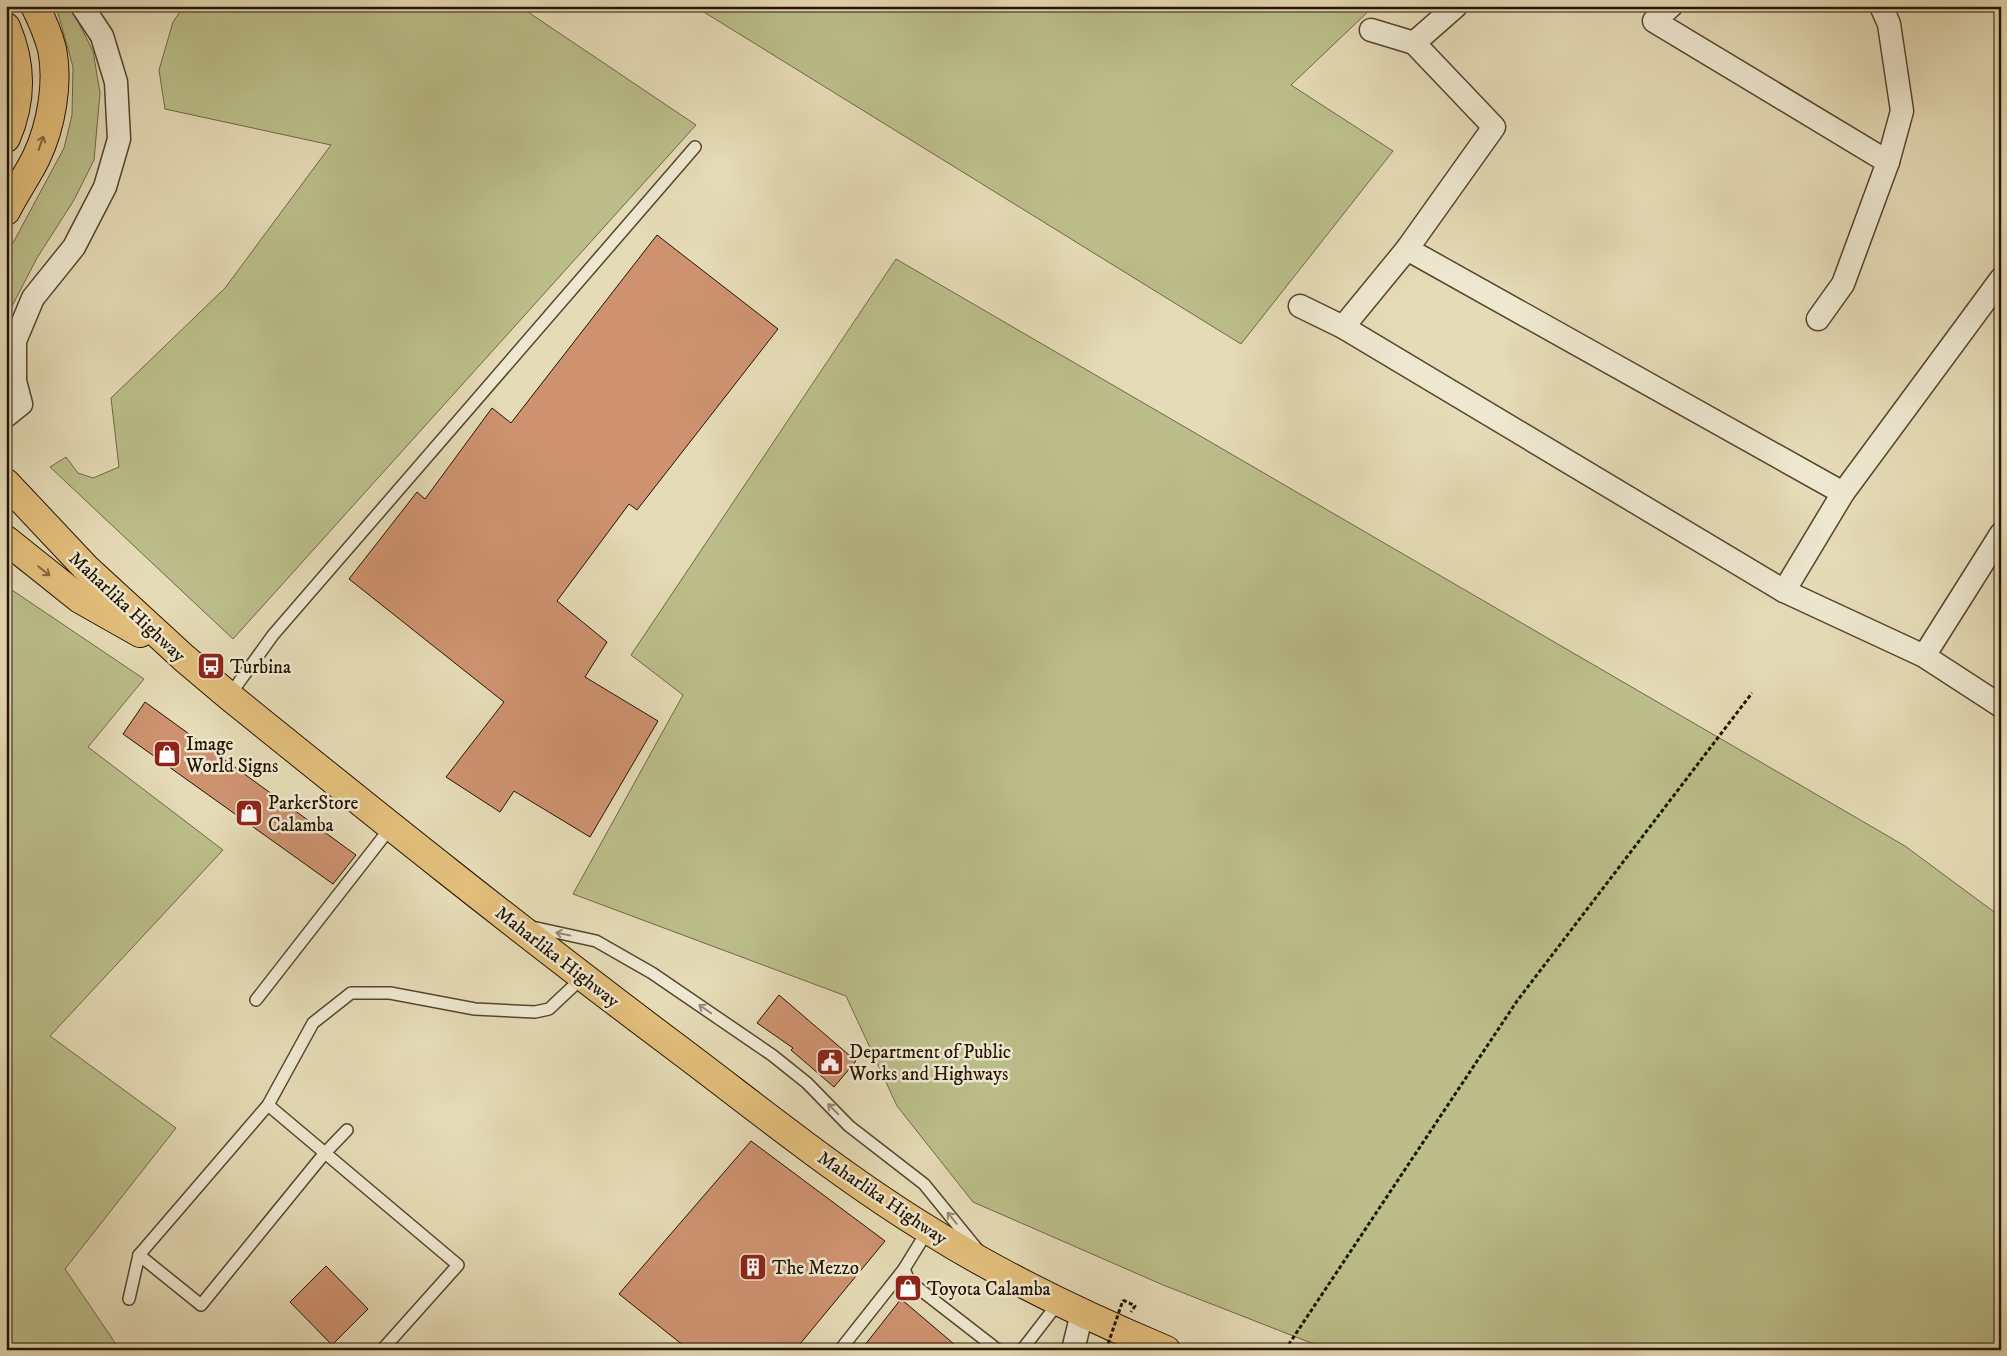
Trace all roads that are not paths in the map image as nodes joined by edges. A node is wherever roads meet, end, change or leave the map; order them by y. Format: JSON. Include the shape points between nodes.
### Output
{"nodes":[{"id":1,"x":35,"y":6,"type":"edge"},
{"id":2,"x":82,"y":6,"type":"edge"},
{"id":3,"x":1456,"y":6,"type":"edge"},
{"id":4,"x":1671,"y":6,"type":"edge"},
{"id":5,"x":1882,"y":6,"type":"edge"},
{"id":6,"x":6,"y":27,"type":"edge"},
{"id":7,"x":1370,"y":30,"type":"dead end"},
{"id":8,"x":1414,"y":43,"type":"junction"},
{"id":9,"x":6,"y":138,"type":"edge"},
{"id":10,"x":695,"y":146,"type":"dead end"},
{"id":11,"x":1888,"y":162,"type":"junction"},
{"id":12,"x":12,"y":191,"type":"edge"},
{"id":13,"x":6,"y":211,"type":"edge"},
{"id":14,"x":1407,"y":249,"type":"junction"},
{"id":15,"x":2001,"y":279,"type":"edge"},
{"id":16,"x":1300,"y":306,"type":"dead end"},
{"id":17,"x":1818,"y":319,"type":"dead end"},
{"id":18,"x":1343,"y":327,"type":"junction"},
{"id":19,"x":6,"y":416,"type":"edge"},
{"id":20,"x":6,"y":484,"type":"edge"},
{"id":21,"x":1843,"y":493,"type":"junction"},
{"id":22,"x":2001,"y":534,"type":"edge"},
{"id":23,"x":6,"y":540,"type":"edge"},
{"id":24,"x":1784,"y":591,"type":"junction"},
{"id":25,"x":1924,"y":656,"type":"junction"},
{"id":26,"x":184,"y":658,"type":"junction"},
{"id":27,"x":229,"y":696,"type":"junction"},
{"id":28,"x":2001,"y":706,"type":"edge"},
{"id":29,"x":391,"y":827,"type":"junction"},
{"id":30,"x":517,"y":924,"type":"junction"},
{"id":31,"x":583,"y":977,"type":"junction"},
{"id":32,"x":256,"y":1000,"type":"dead end"},
{"id":33,"x":268,"y":1105,"type":"junction"},
{"id":34,"x":347,"y":1130,"type":"dead end"},
{"id":35,"x":324,"y":1154,"type":"junction"},
{"id":36,"x":928,"y":1230,"type":"junction"},
{"id":37,"x":139,"y":1255,"type":"junction"},
{"id":38,"x":904,"y":1269,"type":"junction"},
{"id":39,"x":994,"y":1269,"type":"junction"},
{"id":40,"x":130,"y":1299,"type":"dead end"},
{"id":41,"x":1071,"y":1307,"type":"junction"},
{"id":42,"x":382,"y":1350,"type":"edge"},
{"id":43,"x":840,"y":1350,"type":"edge"},
{"id":44,"x":998,"y":1350,"type":"edge"},
{"id":45,"x":1022,"y":1350,"type":"edge"},
{"id":46,"x":1073,"y":1350,"type":"edge"},
{"id":47,"x":1166,"y":1350,"type":"edge"}],
"edges":[{"from":12,"to":1,"type":"highway","one_way":true,"via":[[33,164],[48,121],[53,87],[52,50]]},
{"from":2,"to":19,"type":"street","via":[[102,36],[116,82],[118,139],[106,187],[74,247],[33,298],[15,341],[15,381],[22,404]]},
{"from":3,"to":8,"type":"street"},
{"from":4,"to":11,"type":"street","via":[[1654,21]]},
{"from":5,"to":11,"type":"street","via":[[1889,24],[1902,111]]},
{"from":6,"to":9,"type":"highway","via":[[16,60],[19,86],[15,113]]},
{"from":7,"to":8,"type":"street"},
{"from":8,"to":14,"type":"street","via":[[1494,127]]},
{"from":10,"to":27,"type":"lane","via":[[273,635]]},
{"from":11,"to":17,"type":"street","via":[[1843,284]]},
{"from":12,"to":13,"type":"highway"},
{"from":14,"to":18,"type":"street"},
{"from":14,"to":21,"type":"street"},
{"from":15,"to":21,"type":"street"},
{"from":16,"to":18,"type":"street"},
{"from":18,"to":24,"type":"street"},
{"from":20,"to":26,"type":"highway","name":"Maharlika Highway","via":[[86,568]]},
{"from":21,"to":24,"type":"street"},
{"from":22,"to":25,"type":"street"},
{"from":23,"to":26,"type":"highway","one_way":true,"via":[[80,599]]},
{"from":24,"to":25,"type":"street"},
{"from":25,"to":28,"type":"street"},
{"from":26,"to":27,"type":"highway","name":"Maharlika Highway"},
{"from":27,"to":29,"type":"highway","name":"Maharlika Highway"},
{"from":29,"to":30,"type":"highway","name":"Maharlika Highway"},
{"from":29,"to":32,"type":"lane"},
{"from":30,"to":31,"type":"highway","name":"Maharlika Highway"},
{"from":39,"to":30,"type":"lane","one_way":true,"via":[[924,1184],[849,1126],[807,1083],[772,1055],[652,973],[596,941]]},
{"from":31,"to":33,"type":"lane","via":[[549,1009],[535,1012],[475,1009],[390,993],[351,993],[313,1023]]},
{"from":31,"to":36,"type":"highway","name":"Maharlika Highway","via":[[865,1188]]},
{"from":33,"to":35,"type":"lane"},
{"from":33,"to":37,"type":"lane"},
{"from":34,"to":35,"type":"lane"},
{"from":35,"to":37,"type":"lane","via":[[201,1305]]},
{"from":35,"to":42,"type":"lane","via":[[458,1265]]},
{"from":36,"to":38,"type":"lane"},
{"from":36,"to":39,"type":"highway","name":"Maharlika Highway"},
{"from":37,"to":40,"type":"lane"},
{"from":38,"to":43,"type":"lane"},
{"from":38,"to":44,"type":"lane","via":[[909,1281]]},
{"from":39,"to":41,"type":"highway","name":"Maharlika Highway"},
{"from":41,"to":45,"type":"lane"},
{"from":41,"to":46,"type":"street"},
{"from":41,"to":47,"type":"highway","name":"Maharlika Highway"}]}
